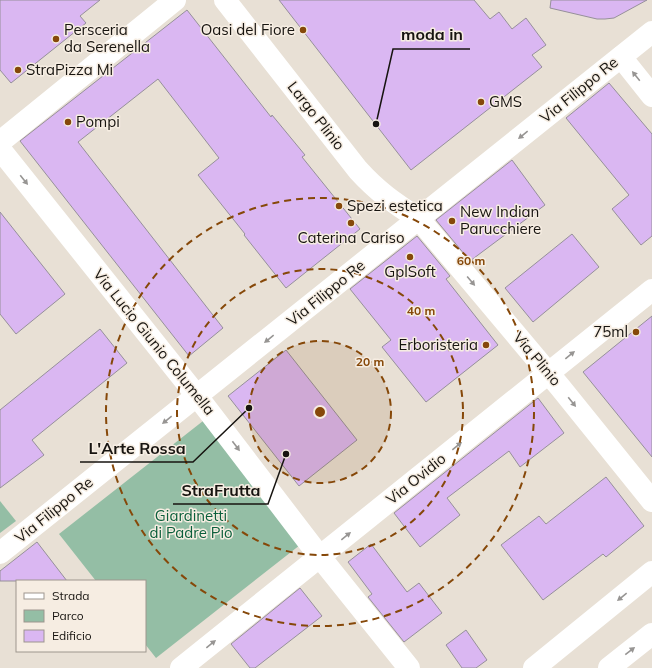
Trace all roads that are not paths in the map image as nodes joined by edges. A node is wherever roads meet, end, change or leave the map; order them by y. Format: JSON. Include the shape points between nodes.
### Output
{"nodes":[{"id":1,"x":175,"y":0,"type":"edge"},
{"id":2,"x":225,"y":0,"type":"edge"},
{"id":3,"x":652,"y":32,"type":"edge"},
{"id":4,"x":621,"y":57,"type":"junction"},
{"id":5,"x":652,"y":96,"type":"edge"},
{"id":6,"x":0,"y":142,"type":"edge"},
{"id":7,"x":0,"y":150,"type":"edge"},
{"id":8,"x":419,"y":219,"type":"junction"},
{"id":9,"x":652,"y":290,"type":"edge"},
{"id":10,"x":548,"y":372,"type":"junction"},
{"id":11,"x":197,"y":396,"type":"junction"},
{"id":12,"x":652,"y":500,"type":"edge"},
{"id":13,"x":0,"y":553,"type":"edge"},
{"id":14,"x":320,"y":557,"type":"junction"},
{"id":15,"x":652,"y":572,"type":"edge"},
{"id":16,"x":652,"y":634,"type":"edge"},
{"id":17,"x":181,"y":668,"type":"edge"},
{"id":18,"x":409,"y":668,"type":"edge"},
{"id":19,"x":534,"y":668,"type":"edge"},
{"id":20,"x":609,"y":668,"type":"edge"}],
"edges":[{"from":1,"to":6,"type":"street"},
{"from":2,"to":8,"type":"street","name":"Largo Plinio","via":[[358,170],[378,191]]},
{"from":3,"to":4,"type":"street","name":"Via Filippo Re"},
{"from":5,"to":4,"type":"street","one_way":true},
{"from":4,"to":8,"type":"street","name":"Via Filippo Re","one_way":true},
{"from":7,"to":11,"type":"street","name":"Via Lucio Giunio Columella","one_way":true},
{"from":8,"to":10,"type":"street","name":"Via Plinio","one_way":true},
{"from":8,"to":11,"type":"street","name":"Via Filippo Re","one_way":true},
{"from":10,"to":9,"type":"street","name":"Via Ovidio","one_way":true},
{"from":10,"to":12,"type":"street","name":"Via Plinio","one_way":true},
{"from":14,"to":10,"type":"street","name":"Via Ovidio","one_way":true},
{"from":11,"to":13,"type":"street","name":"Via Filippo Re","one_way":true},
{"from":11,"to":14,"type":"street","name":"Via Lucio Giunio Columella","one_way":true},
{"from":17,"to":14,"type":"street","name":"Via Ovidio","one_way":true},
{"from":14,"to":18,"type":"street","name":"Via Lucio Giunio Columella"},
{"from":15,"to":19,"type":"street","one_way":true},
{"from":20,"to":16,"type":"street","one_way":true}]}
